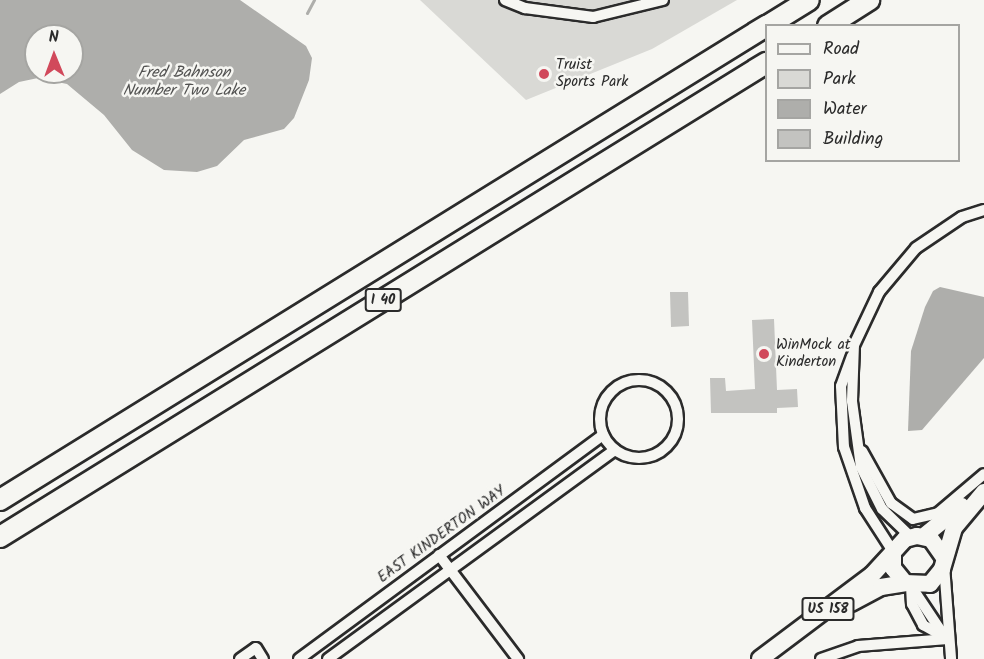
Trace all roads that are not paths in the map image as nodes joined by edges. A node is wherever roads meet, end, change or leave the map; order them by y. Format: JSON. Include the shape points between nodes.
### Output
{"nodes":[{"id":1,"x":505,"y":0,"type":"edge"},
{"id":2,"x":663,"y":0,"type":"edge"},
{"id":3,"x":809,"y":0,"type":"edge"},
{"id":4,"x":869,"y":0,"type":"edge"},
{"id":5,"x":770,"y":24,"type":"edge"},
{"id":6,"x":831,"y":24,"type":"edge"},
{"id":7,"x":765,"y":27,"type":"edge"},
{"id":8,"x":765,"y":64,"type":"edge"},
{"id":9,"x":984,"y":210,"type":"edge"},
{"id":10,"x":852,"y":356,"type":"junction"},
{"id":11,"x":603,"y":435,"type":"junction"},
{"id":12,"x":858,"y":441,"type":"junction"},
{"id":13,"x":615,"y":450,"type":"junction"},
{"id":14,"x":984,"y":474,"type":"edge"},
{"id":15,"x":984,"y":491,"type":"edge"},
{"id":16,"x":0,"y":500,"type":"edge"},
{"id":17,"x":918,"y":536,"type":"junction"},
{"id":18,"x":0,"y":537,"type":"edge"},
{"id":19,"x":893,"y":554,"type":"junction"},
{"id":20,"x":439,"y":555,"type":"junction"},
{"id":21,"x":943,"y":559,"type":"junction"},
{"id":22,"x":451,"y":569,"type":"junction"},
{"id":23,"x":908,"y":585,"type":"junction"},
{"id":24,"x":948,"y":639,"type":"junction"},
{"id":25,"x":240,"y":659,"type":"edge"},
{"id":26,"x":263,"y":659,"type":"edge"},
{"id":27,"x":299,"y":659,"type":"edge"},
{"id":28,"x":328,"y":659,"type":"edge"},
{"id":29,"x":518,"y":659,"type":"edge"},
{"id":30,"x":760,"y":659,"type":"edge"},
{"id":31,"x":779,"y":659,"type":"edge"},
{"id":32,"x":821,"y":659,"type":"edge"},
{"id":33,"x":951,"y":659,"type":"edge"}],
"edges":[{"from":1,"to":2,"type":"street","via":[[525,8],[593,17]]},
{"from":3,"to":5,"type":"highway","number":"I 40"},
{"from":4,"to":6,"type":"highway"},
{"from":7,"to":16,"type":"highway","number":"I 40"},
{"from":8,"to":18,"type":"highway","number":"I 40"},
{"from":9,"to":10,"type":"street","via":[[962,217],[916,248],[879,292]]},
{"from":10,"to":12,"type":"street"},
{"from":10,"to":19,"type":"street","via":[[845,365],[840,403],[844,447],[865,508]]},
{"from":11,"to":13,"type":"street"},
{"from":11,"to":13,"type":"street","via":[[602,407],[620,385],[647,381],[671,396],[678,423],[667,448],[641,459]]},
{"from":11,"to":20,"type":"street","name":"EAST KINDERTON WAY"},
{"from":12,"to":14,"type":"street","via":[[891,503],[913,519],[938,513]]},
{"from":12,"to":17,"type":"street","via":[[873,494],[893,522]]},
{"from":13,"to":22,"type":"street"},
{"from":15,"to":17,"type":"main road"},
{"from":15,"to":21,"type":"main road","via":[[954,528]]},
{"from":17,"to":19,"type":"main road"},
{"from":17,"to":21,"type":"main road","via":[[937,543]]},
{"from":19,"to":23,"type":"main road","via":[[896,574]]},
{"from":19,"to":30,"type":"main road","number":"US 158","via":[[848,595]]},
{"from":20,"to":22,"type":"street"},
{"from":20,"to":27,"type":"street","name":"EAST KINDERTON WAY"},
{"from":21,"to":23,"type":"main road","via":[[930,584]]},
{"from":21,"to":24,"type":"street","via":[[951,622]]},
{"from":22,"to":28,"type":"street"},
{"from":22,"to":29,"type":"street"},
{"from":23,"to":24,"type":"street"},
{"from":23,"to":31,"type":"main road","number":"US 158","via":[[869,592]]},
{"from":24,"to":32,"type":"street","via":[[858,646]]},
{"from":24,"to":33,"type":"street"},
{"from":25,"to":26,"type":"street","via":[[256,648]]}]}
